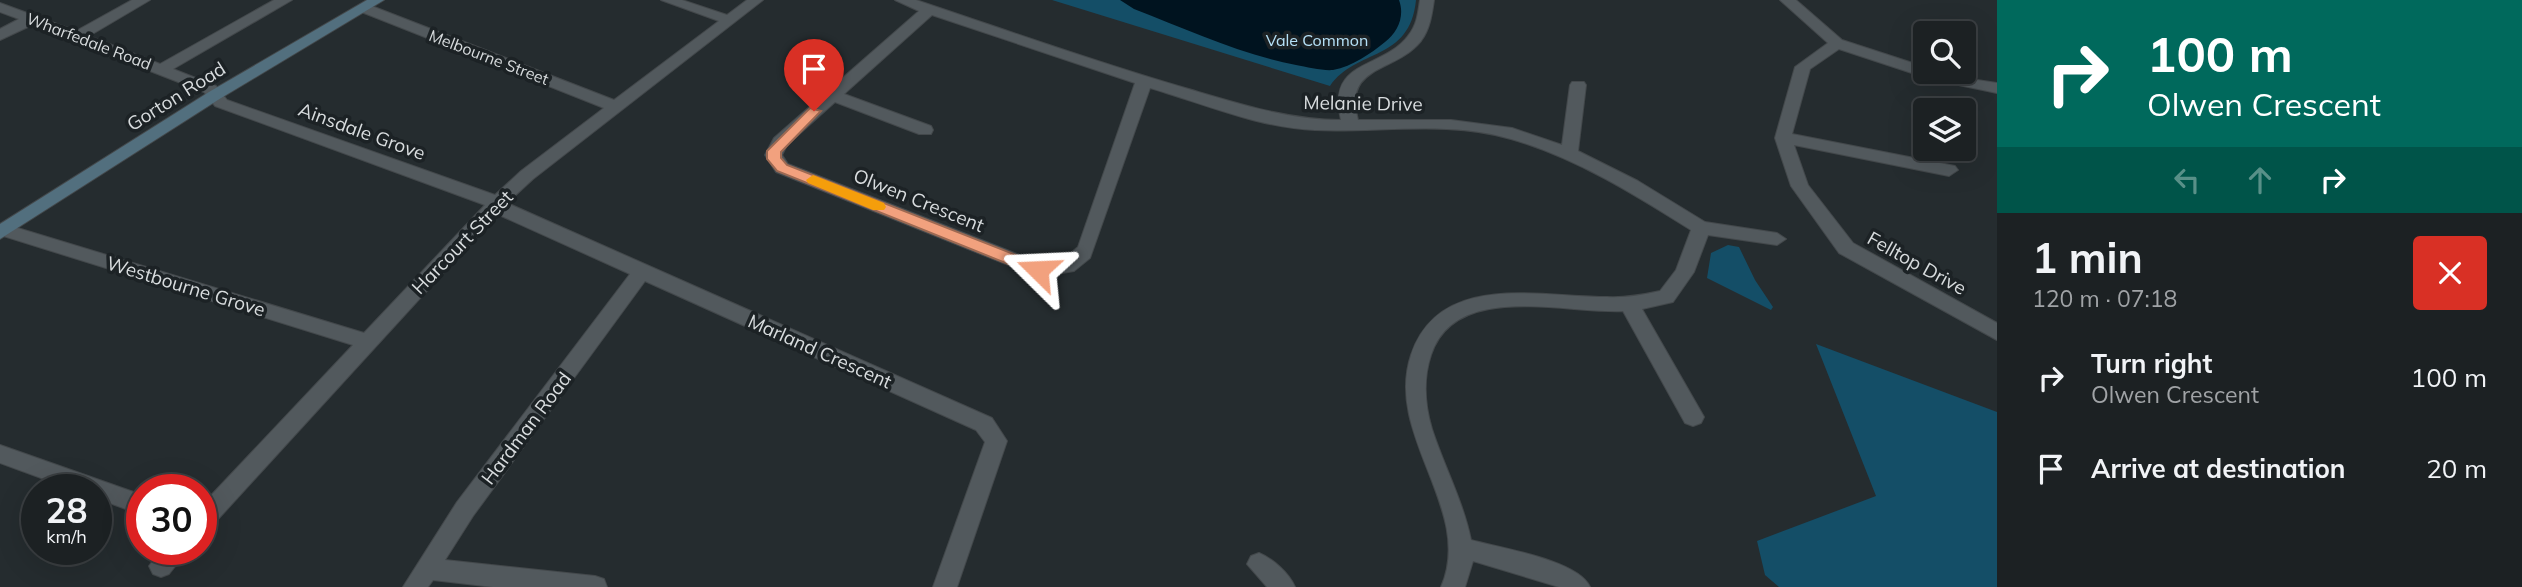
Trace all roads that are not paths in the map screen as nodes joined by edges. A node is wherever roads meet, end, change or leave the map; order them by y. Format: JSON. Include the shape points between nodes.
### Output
{"nodes":[{"id":1,"x":143,"y":0,"type":"edge"},
{"id":2,"x":285,"y":0,"type":"edge"},
{"id":3,"x":668,"y":0,"type":"edge"},
{"id":4,"x":756,"y":0,"type":"edge"},
{"id":5,"x":901,"y":0,"type":"edge"},
{"id":6,"x":1427,"y":0,"type":"edge"},
{"id":7,"x":1787,"y":0,"type":"edge"},
{"id":8,"x":370,"y":4,"type":"edge"},
{"id":9,"x":0,"y":8,"type":"edge"},
{"id":10,"x":930,"y":9,"type":"junction"},
{"id":11,"x":31,"y":19,"type":"junction"},
{"id":12,"x":729,"y":20,"type":"junction"},
{"id":13,"x":0,"y":35,"type":"edge"},
{"id":14,"x":78,"y":36,"type":"junction"},
{"id":15,"x":1837,"y":43,"type":"junction"},
{"id":16,"x":162,"y":69,"type":"junction"},
{"id":17,"x":1144,"y":81,"type":"junction"},
{"id":18,"x":1578,"y":85,"type":"dead end"},
{"id":19,"x":1997,"y":88,"type":"edge"},
{"id":20,"x":215,"y":95,"type":"junction"},
{"id":21,"x":832,"y":95,"type":"junction"},
{"id":22,"x":614,"y":106,"type":"junction"},
{"id":23,"x":1351,"y":125,"type":"junction"},
{"id":24,"x":925,"y":130,"type":"dead end"},
{"id":25,"x":1783,"y":138,"type":"junction"},
{"id":26,"x":1569,"y":154,"type":"junction"},
{"id":27,"x":1949,"y":170,"type":"dead end"},
{"id":28,"x":496,"y":204,"type":"junction"},
{"id":29,"x":1701,"y":228,"type":"junction"},
{"id":30,"x":2,"y":231,"type":"edge"},
{"id":31,"x":1777,"y":239,"type":"dead end"},
{"id":32,"x":642,"y":271,"type":"junction"},
{"id":33,"x":1629,"y":304,"type":"junction"},
{"id":34,"x":1997,"y":332,"type":"edge"},
{"id":35,"x":367,"y":342,"type":"junction"},
{"id":36,"x":1693,"y":417,"type":"dead end"},
{"id":37,"x":0,"y":454,"type":"edge"},
{"id":38,"x":126,"y":499,"type":"edge"},
{"id":39,"x":217,"y":505,"type":"edge"},
{"id":40,"x":1463,"y":548,"type":"junction"},
{"id":41,"x":1259,"y":564,"type":"dead end"},
{"id":42,"x":420,"y":578,"type":"edge"},
{"id":43,"x":595,"y":587,"type":"edge"},
{"id":44,"x":945,"y":587,"type":"edge"},
{"id":45,"x":1283,"y":587,"type":"edge"},
{"id":46,"x":1453,"y":587,"type":"edge"},
{"id":47,"x":1578,"y":587,"type":"edge"}],
"edges":[{"from":1,"to":14,"type":"street"},
{"from":2,"to":16,"type":"street"},
{"from":3,"to":12,"type":"street"},
{"from":4,"to":12,"type":"street","name":"Harcourt Street"},
{"from":5,"to":10,"type":"street","name":"Melanie Drive"},
{"from":6,"to":23,"type":"street","via":[[1425,22],[1413,40],[1351,81],[1346,106]]},
{"from":7,"to":15,"type":"street"},
{"from":8,"to":20,"type":"main road","name":"Gorton Road"},
{"from":8,"to":22,"type":"street","name":"Melbourne Street"},
{"from":9,"to":11,"type":"street","name":"Wharfedale Road"},
{"from":10,"to":17,"type":"street","name":"Melanie Drive"},
{"from":10,"to":21,"type":"street","name":"Olwen Crescent"},
{"from":11,"to":13,"type":"street"},
{"from":11,"to":14,"type":"street","name":"Wharfedale Road"},
{"from":12,"to":22,"type":"street","name":"Harcourt Street"},
{"from":14,"to":16,"type":"street","name":"Wharfedale Road"},
{"from":15,"to":19,"type":"street","via":[[1936,76]]},
{"from":15,"to":25,"type":"street","via":[[1802,67]]},
{"from":16,"to":20,"type":"street","name":"Wharfedale Road"},
{"from":17,"to":21,"type":"street","name":"Olwen Crescent","via":[[1084,254],[1065,267],[1047,271],[782,168],[773,155],[780,142]]},
{"from":17,"to":23,"type":"street","name":"Melanie Drive","via":[[1274,119]]},
{"from":18,"to":26,"type":"street"},
{"from":20,"to":28,"type":"street","name":"Ainsdale Grove","via":[[221,103]]},
{"from":20,"to":30,"type":"main road","name":"Gorton Road"},
{"from":21,"to":24,"type":"street"},
{"from":22,"to":28,"type":"street","name":"Harcourt Street"},
{"from":23,"to":26,"type":"street","name":"Melanie Drive","via":[[1451,125],[1512,133]]},
{"from":25,"to":27,"type":"street"},
{"from":25,"to":34,"type":"street","name":"Felltop Drive","via":[[1800,186],[1846,248]]},
{"from":26,"to":29,"type":"street","name":"Melanie Drive","via":[[1632,185]]},
{"from":28,"to":32,"type":"street","name":"Marland Crescent"},
{"from":28,"to":35,"type":"street","name":"Harcourt Street"},
{"from":29,"to":31,"type":"street","name":"Melanie Drive"},
{"from":29,"to":33,"type":"street","via":[[1685,272],[1666,297]]},
{"from":30,"to":35,"type":"street","name":"Westbourne Grove"},
{"from":32,"to":42,"type":"street","name":"Hardman Road","via":[[465,509]]},
{"from":32,"to":44,"type":"street","name":"Marland Crescent","via":[[984,424],[996,442]]},
{"from":33,"to":36,"type":"street"},
{"from":33,"to":40,"type":"street","via":[[1502,300],[1471,304],[1427,333],[1419,357],[1417,410]]},
{"from":35,"to":39,"type":"street","name":"Harcourt Street"},
{"from":37,"to":38,"type":"street"},
{"from":40,"to":46,"type":"street"},
{"from":40,"to":47,"type":"street","via":[[1563,576]]},
{"from":41,"to":45,"type":"street"},
{"from":42,"to":43,"type":"street"}]}
